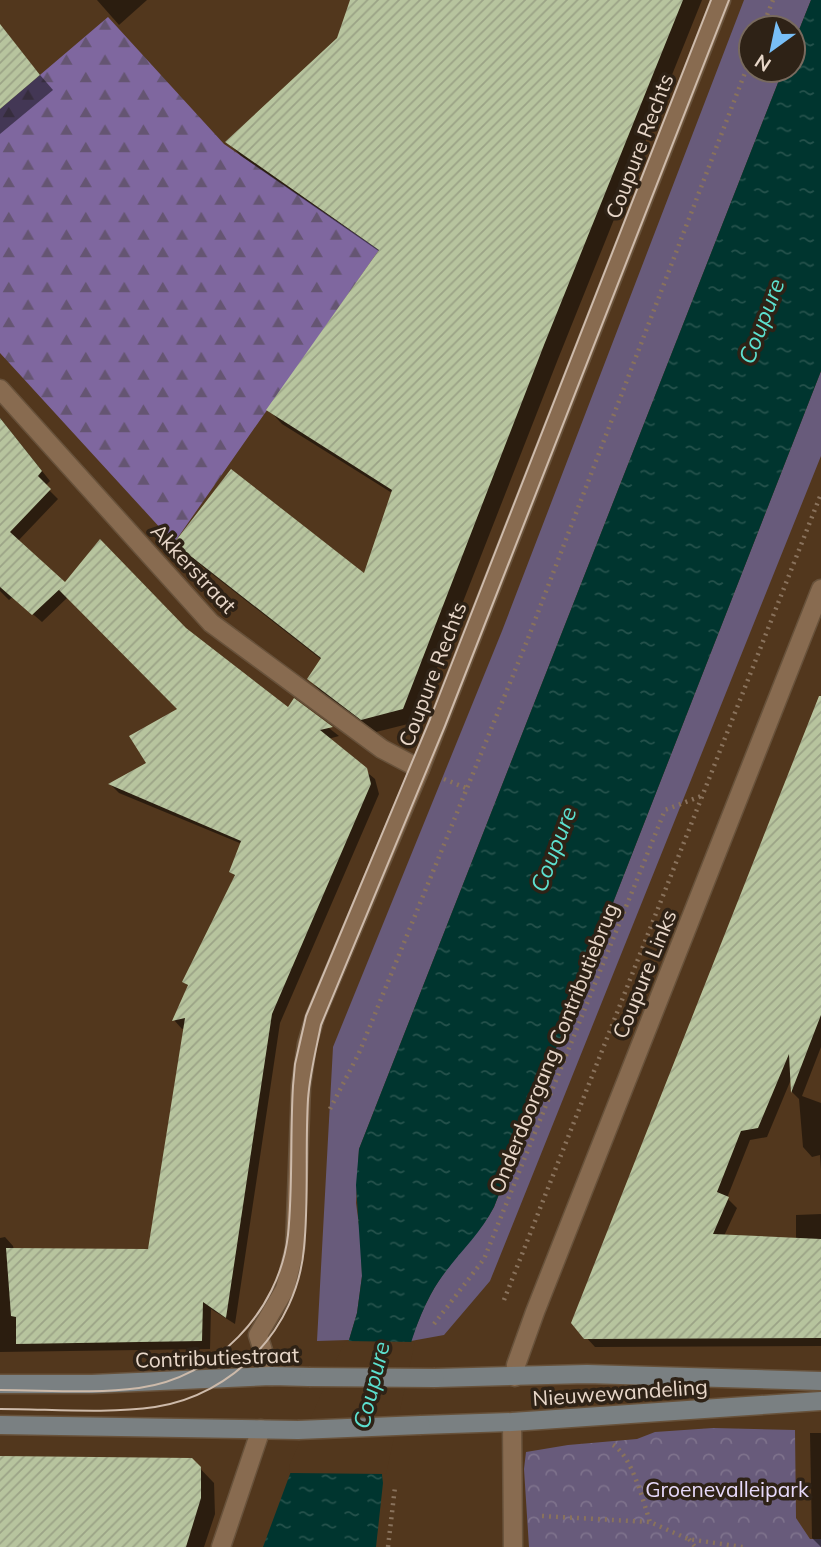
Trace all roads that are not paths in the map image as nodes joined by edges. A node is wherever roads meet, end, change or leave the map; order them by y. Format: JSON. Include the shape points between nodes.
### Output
{"nodes":[{"id":1,"x":721,"y":0,"type":"edge"},
{"id":2,"x":0,"y":389,"type":"edge"},
{"id":3,"x":821,"y":589,"type":"edge"},
{"id":4,"x":420,"y":769,"type":"junction"},
{"id":5,"x":271,"y":1376,"type":"junction"},
{"id":6,"x":515,"y":1377,"type":"junction"},
{"id":7,"x":435,"y":1378,"type":"joint"},
{"id":8,"x":821,"y":1381,"type":"edge"},
{"id":9,"x":0,"y":1384,"type":"edge"},
{"id":10,"x":821,"y":1401,"type":"edge"},
{"id":11,"x":512,"y":1422,"type":"junction"},
{"id":12,"x":0,"y":1425,"type":"edge"},
{"id":13,"x":261,"y":1429,"type":"junction"},
{"id":14,"x":221,"y":1547,"type":"edge"},
{"id":15,"x":513,"y":1547,"type":"edge"}],
"edges":[{"from":1,"to":4,"type":"street","name":"Coupure Rechts"},
{"from":2,"to":4,"type":"street","name":"Akkerstraat","via":[[211,623],[382,749]]},
{"from":3,"to":6,"type":"street","name":"Coupure Links","via":[[535,1312]]},
{"from":4,"to":5,"type":"street","name":"Coupure Rechts","via":[[307,1044],[301,1086],[295,1248],[285,1289],[258,1335]]},
{"from":5,"to":7,"type":"main road","name":"Contributiestraat","bridge":true},
{"from":5,"to":9,"type":"main road","name":"Contributiestraat"},
{"from":6,"to":7,"type":"main road","name":"Nieuwewandeling"},
{"from":6,"to":8,"type":"main road","name":"Nieuwewandeling","via":[[587,1374]]},
{"from":10,"to":11,"type":"main road","name":"Nieuwewandeling"},
{"from":11,"to":13,"type":"main road","name":"Nieuwewandeling","bridge":true},
{"from":11,"to":15,"type":"street"},
{"from":12,"to":13,"type":"main road"},
{"from":13,"to":14,"type":"street"}]}
